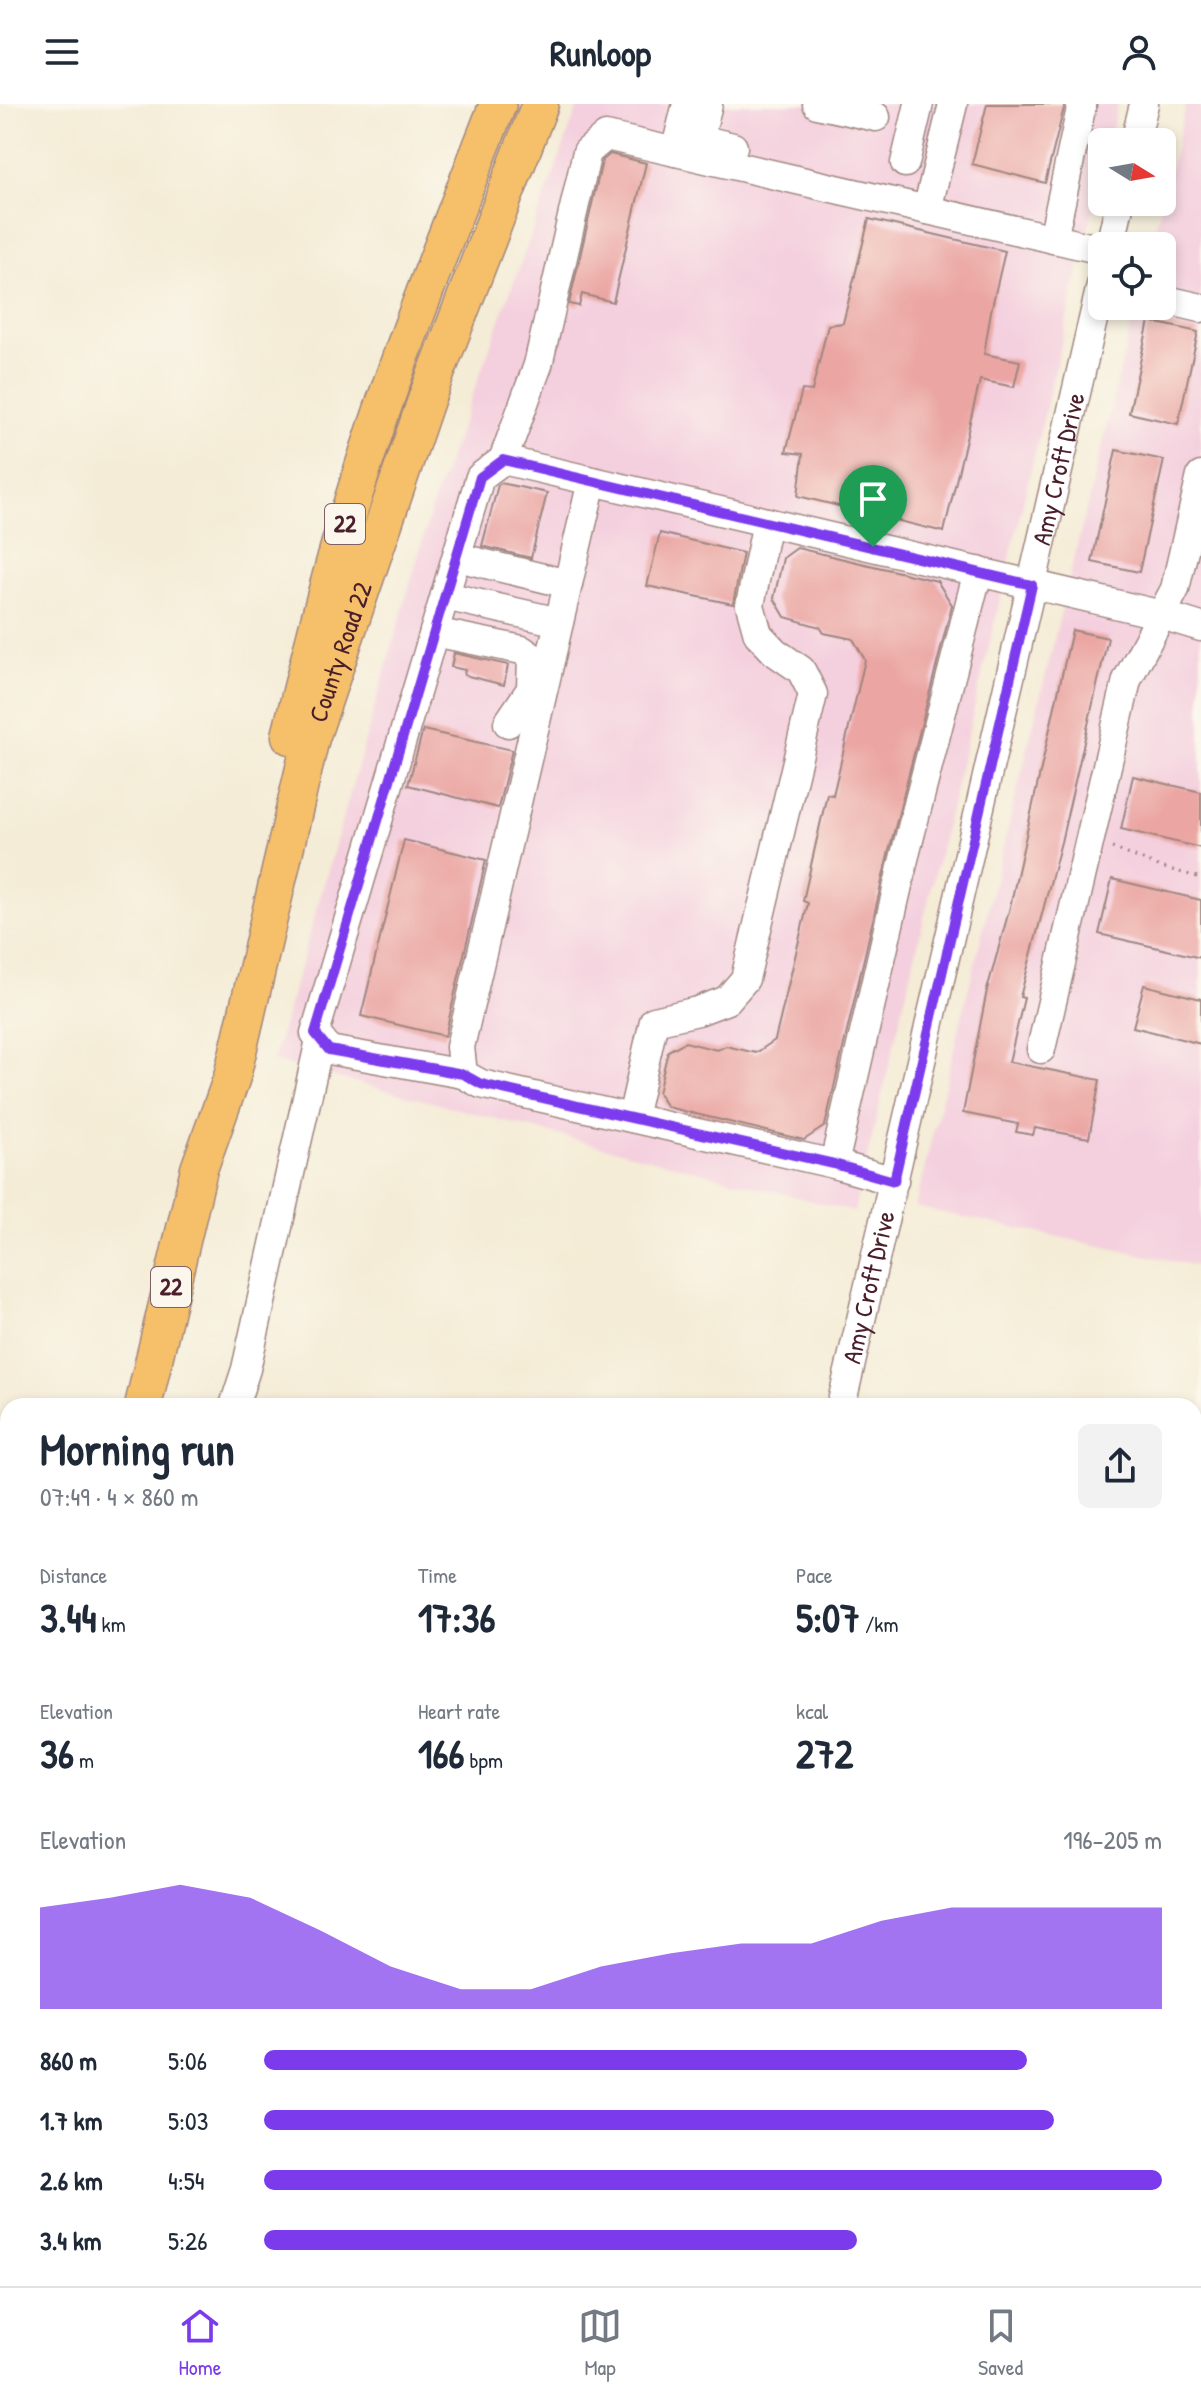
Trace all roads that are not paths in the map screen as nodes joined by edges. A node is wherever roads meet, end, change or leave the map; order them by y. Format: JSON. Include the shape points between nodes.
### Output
{"nodes":[{"id":1,"x":498,"y":104,"type":"edge"},
{"id":2,"x":517,"y":104,"type":"edge"},
{"id":3,"x":540,"y":104,"type":"edge"},
{"id":4,"x":687,"y":104,"type":"edge"},
{"id":5,"x":708,"y":104,"type":"edge"},
{"id":6,"x":817,"y":104,"type":"edge"},
{"id":7,"x":919,"y":104,"type":"edge"},
{"id":8,"x":953,"y":104,"type":"edge"},
{"id":9,"x":1082,"y":104,"type":"edge"},
{"id":10,"x":1144,"y":104,"type":"edge"},
{"id":11,"x":876,"y":117,"type":"dead end"},
{"id":12,"x":1138,"y":128,"type":"edge"},
{"id":13,"x":675,"y":152,"type":"junction"},
{"id":14,"x":905,"y":163,"type":"dead end"},
{"id":15,"x":862,"y":178,"type":"dead end"},
{"id":16,"x":927,"y":210,"type":"junction"},
{"id":17,"x":1053,"y":239,"type":"junction"},
{"id":18,"x":1088,"y":247,"type":"edge"},
{"id":19,"x":1176,"y":302,"type":"edge"},
{"id":20,"x":1201,"y":308,"type":"edge"},
{"id":21,"x":1093,"y":320,"type":"edge"},
{"id":22,"x":503,"y":460,"type":"junction"},
{"id":23,"x":1201,"y":476,"type":"edge"},
{"id":24,"x":592,"y":481,"type":"junction"},
{"id":25,"x":767,"y":522,"type":"junction"},
{"id":26,"x":457,"y":557,"type":"junction"},
{"id":27,"x":978,"y":571,"type":"junction"},
{"id":28,"x":568,"y":584,"type":"junction"},
{"id":29,"x":1032,"y":585,"type":"junction"},
{"id":30,"x":445,"y":596,"type":"junction"},
{"id":31,"x":1162,"y":615,"type":"junction"},
{"id":32,"x":559,"y":622,"type":"junction"},
{"id":33,"x":1201,"y":627,"type":"edge"},
{"id":34,"x":434,"y":632,"type":"junction"},
{"id":35,"x":508,"y":723,"type":"dead end"},
{"id":36,"x":311,"y":738,"type":"junction"},
{"id":37,"x":320,"y":1040,"type":"junction"},
{"id":38,"x":1041,"y":1049,"type":"dead end"},
{"id":39,"x":463,"y":1074,"type":"junction"},
{"id":40,"x":632,"y":1118,"type":"junction"},
{"id":41,"x":834,"y":1164,"type":"junction"},
{"id":42,"x":199,"y":1169,"type":"junction"},
{"id":43,"x":894,"y":1181,"type":"junction"},
{"id":44,"x":145,"y":1398,"type":"edge"},
{"id":45,"x":237,"y":1398,"type":"edge"},
{"id":46,"x":843,"y":1398,"type":"edge"}],
"edges":[{"from":1,"to":42,"type":"main road","name":"County Road 22","number":"22","via":[[443,242],[342,536],[209,1070]]},
{"from":2,"to":36,"type":"main road","via":[[450,271],[384,459]]},
{"from":3,"to":36,"type":"main road","name":"County Road 22","number":"22","via":[[427,397]]},
{"from":4,"to":13,"type":"street"},
{"from":5,"to":15,"type":"street","via":[[699,139]]},
{"from":6,"to":11,"type":"street"},
{"from":7,"to":14,"type":"street"},
{"from":8,"to":16,"type":"street"},
{"from":9,"to":17,"type":"street"},
{"from":10,"to":12,"type":"street"},
{"from":13,"to":16,"type":"street"},
{"from":13,"to":22,"type":"street","via":[[606,136],[587,152],[538,365]]},
{"from":16,"to":17,"type":"street"},
{"from":17,"to":18,"type":"street"},
{"from":19,"to":20,"type":"street"},
{"from":21,"to":29,"type":"street","name":"Amy Croft Drive"},
{"from":22,"to":24,"type":"street"},
{"from":22,"to":26,"type":"street","via":[[480,477]]},
{"from":23,"to":31,"type":"street","via":[[1175,589]]},
{"from":24,"to":25,"type":"street"},
{"from":24,"to":28,"type":"street"},
{"from":25,"to":27,"type":"street"},
{"from":25,"to":40,"type":"street","via":[[750,605],[758,634],[801,670],[813,694],[745,979],[727,1000],[654,1021]]},
{"from":26,"to":28,"type":"street"},
{"from":26,"to":30,"type":"street"},
{"from":27,"to":29,"type":"street"},
{"from":27,"to":41,"type":"street"},
{"from":28,"to":32,"type":"street"},
{"from":29,"to":31,"type":"street"},
{"from":29,"to":43,"type":"street","name":"Amy Croft Drive"},
{"from":30,"to":32,"type":"street"},
{"from":30,"to":34,"type":"street"},
{"from":31,"to":33,"type":"street"},
{"from":31,"to":38,"type":"street","via":[[1127,680]]},
{"from":32,"to":39,"type":"street","via":[[460,1047]]},
{"from":34,"to":35,"type":"street","via":[[522,650],[532,657],[531,689]]},
{"from":34,"to":37,"type":"street","via":[[315,1033]]},
{"from":36,"to":42,"type":"main road","name":"County Road 22","number":"22","via":[[232,1077]]},
{"from":37,"to":39,"type":"street","via":[[329,1050]]},
{"from":37,"to":45,"type":"street"},
{"from":39,"to":40,"type":"street","via":[[481,1084]]},
{"from":40,"to":41,"type":"street"},
{"from":41,"to":43,"type":"street"},
{"from":42,"to":44,"type":"main road","name":"County Road 22","number":"22"},
{"from":43,"to":46,"type":"street","name":"Amy Croft Drive"}]}
